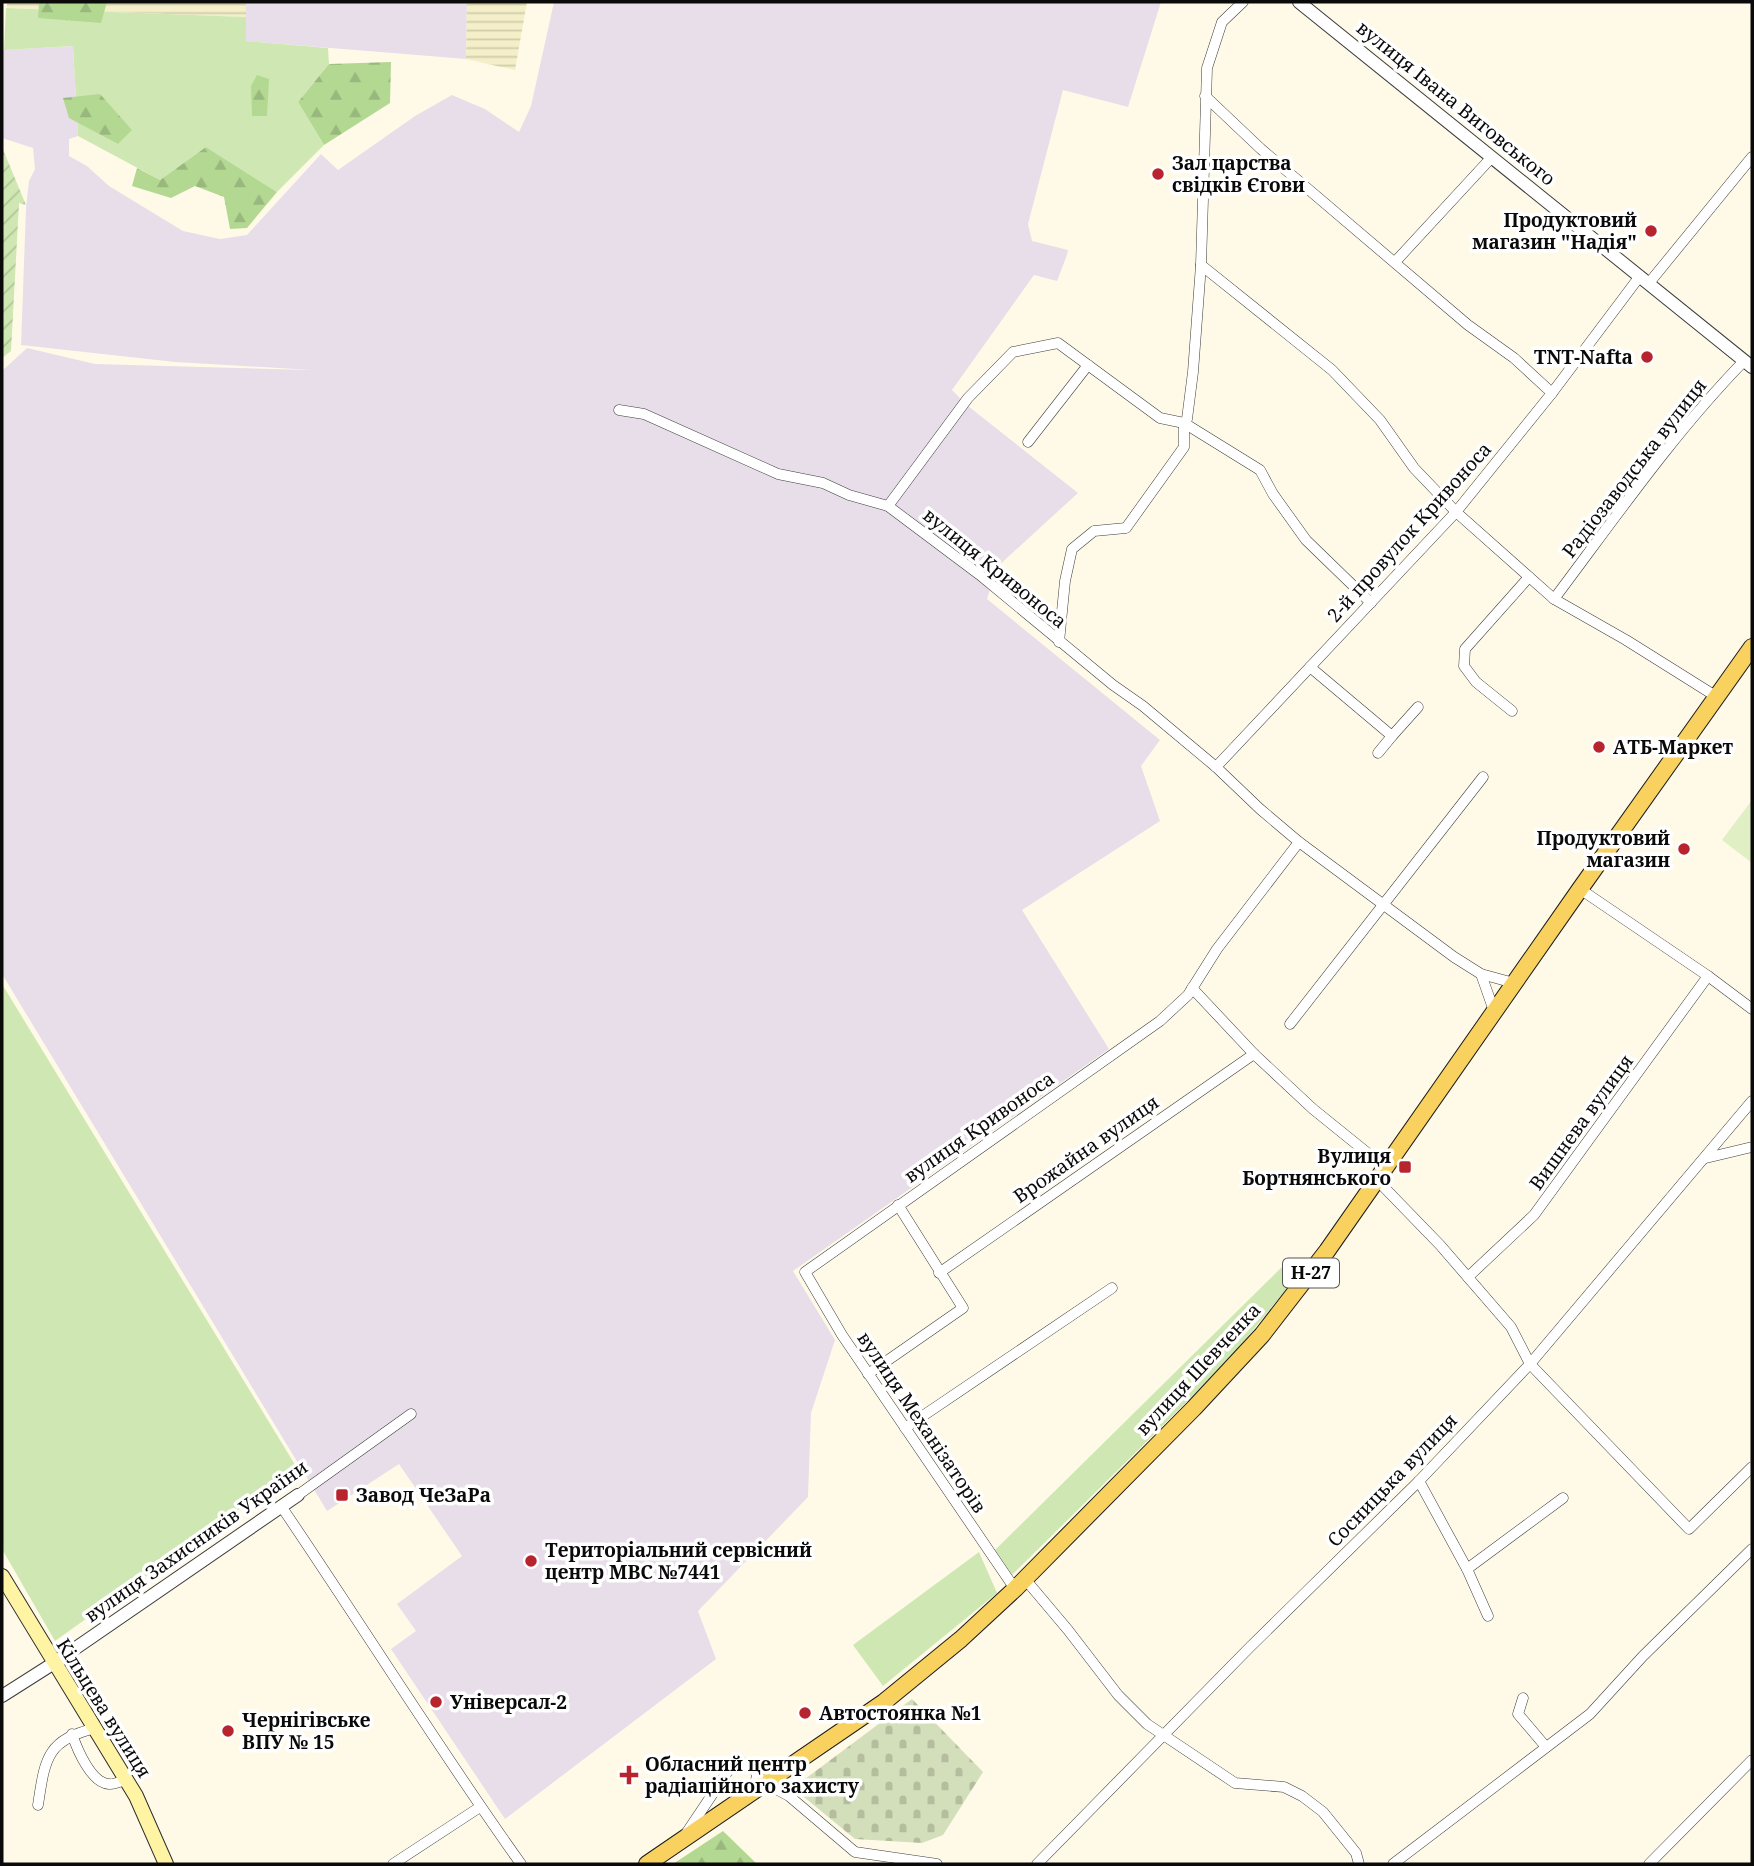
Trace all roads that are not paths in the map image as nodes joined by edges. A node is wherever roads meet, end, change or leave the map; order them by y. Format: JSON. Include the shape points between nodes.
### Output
{"nodes":[{"id":1,"x":1243,"y":2,"type":"edge"},
{"id":2,"x":1299,"y":2,"type":"edge"},
{"id":3,"x":1205,"y":96,"type":"junction"},
{"id":4,"x":1492,"y":157,"type":"junction"},
{"id":5,"x":1752,"y":157,"type":"edge"},
{"id":6,"x":1395,"y":262,"type":"junction"},
{"id":7,"x":1201,"y":265,"type":"junction"},
{"id":8,"x":1644,"y":280,"type":"junction"},
{"id":9,"x":1748,"y":364,"type":"edge"},
{"id":10,"x":1088,"y":365,"type":"junction"},
{"id":11,"x":1552,"y":393,"type":"junction"},
{"id":12,"x":619,"y":410,"type":"dead end"},
{"id":13,"x":1184,"y":423,"type":"junction"},
{"id":14,"x":1028,"y":442,"type":"dead end"},
{"id":15,"x":888,"y":506,"type":"junction"},
{"id":16,"x":1456,"y":512,"type":"junction"},
{"id":17,"x":1529,"y":577,"type":"junction"},
{"id":18,"x":1554,"y":599,"type":"junction"},
{"id":19,"x":1371,"y":603,"type":"junction"},
{"id":20,"x":1059,"y":642,"type":"junction"},
{"id":21,"x":1752,"y":647,"type":"edge"},
{"id":22,"x":1310,"y":667,"type":"junction"},
{"id":23,"x":1717,"y":697,"type":"junction"},
{"id":24,"x":1418,"y":707,"type":"dead end"},
{"id":25,"x":1512,"y":711,"type":"dead end"},
{"id":26,"x":1392,"y":736,"type":"junction"},
{"id":27,"x":1378,"y":753,"type":"dead end"},
{"id":28,"x":1216,"y":767,"type":"junction"},
{"id":29,"x":1483,"y":777,"type":"dead end"},
{"id":30,"x":1299,"y":842,"type":"junction"},
{"id":31,"x":1580,"y":889,"type":"junction"},
{"id":32,"x":1384,"y":904,"type":"junction"},
{"id":33,"x":1481,"y":974,"type":"junction"},
{"id":34,"x":1708,"y":976,"type":"junction"},
{"id":35,"x":1514,"y":983,"type":"junction"},
{"id":36,"x":1192,"y":988,"type":"junction"},
{"id":37,"x":1752,"y":1009,"type":"edge"},
{"id":38,"x":1494,"y":1011,"type":"junction"},
{"id":39,"x":1290,"y":1024,"type":"dead end"},
{"id":40,"x":1254,"y":1054,"type":"junction"},
{"id":41,"x":1752,"y":1101,"type":"edge"},
{"id":42,"x":1752,"y":1147,"type":"edge"},
{"id":43,"x":1705,"y":1158,"type":"junction"},
{"id":44,"x":1381,"y":1174,"type":"junction"},
{"id":45,"x":898,"y":1205,"type":"junction"},
{"id":46,"x":805,"y":1272,"type":"joint"},
{"id":47,"x":939,"y":1273,"type":"junction"},
{"id":48,"x":1468,"y":1277,"type":"junction"},
{"id":49,"x":1112,"y":1288,"type":"dead end"},
{"id":50,"x":1530,"y":1364,"type":"junction"},
{"id":51,"x":868,"y":1374,"type":"junction"},
{"id":52,"x":411,"y":1414,"type":"dead end"},
{"id":53,"x":905,"y":1427,"type":"junction"},
{"id":54,"x":1752,"y":1467,"type":"edge"},
{"id":55,"x":1419,"y":1480,"type":"junction"},
{"id":56,"x":298,"y":1494,"type":"joint"},
{"id":57,"x":1563,"y":1498,"type":"dead end"},
{"id":58,"x":281,"y":1506,"type":"junction"},
{"id":59,"x":1752,"y":1549,"type":"edge"},
{"id":60,"x":1467,"y":1569,"type":"junction"},
{"id":61,"x":2,"y":1576,"type":"edge"},
{"id":62,"x":1020,"y":1584,"type":"junction"},
{"id":63,"x":1488,"y":1616,"type":"dead end"},
{"id":64,"x":54,"y":1663,"type":"junction"},
{"id":65,"x":2,"y":1696,"type":"edge"},
{"id":66,"x":1523,"y":1698,"type":"dead end"},
{"id":67,"x":96,"y":1728,"type":"junction"},
{"id":68,"x":72,"y":1734,"type":"junction"},
{"id":69,"x":1164,"y":1736,"type":"junction"},
{"id":70,"x":1546,"y":1747,"type":"junction"},
{"id":71,"x":1752,"y":1760,"type":"edge"},
{"id":72,"x":125,"y":1780,"type":"junction"},
{"id":73,"x":759,"y":1787,"type":"junction"},
{"id":74,"x":38,"y":1805,"type":"dead end"},
{"id":75,"x":480,"y":1807,"type":"junction"},
{"id":76,"x":682,"y":1840,"type":"junction"},
{"id":77,"x":166,"y":1864,"type":"edge"},
{"id":78,"x":393,"y":1864,"type":"edge"},
{"id":79,"x":522,"y":1864,"type":"edge"},
{"id":80,"x":647,"y":1864,"type":"edge"},
{"id":81,"x":937,"y":1864,"type":"edge"},
{"id":82,"x":1037,"y":1864,"type":"edge"},
{"id":83,"x":1359,"y":1864,"type":"edge"},
{"id":84,"x":1392,"y":1864,"type":"edge"},
{"id":85,"x":1649,"y":1864,"type":"edge"}],
"edges":[{"from":1,"to":3,"type":"street","via":[[1222,22],[1207,68]]},
{"from":2,"to":4,"type":"street","name":"вулиця Івана Виговського"},
{"from":3,"to":6,"type":"street"},
{"from":3,"to":7,"type":"street"},
{"from":4,"to":6,"type":"street"},
{"from":4,"to":8,"type":"street","name":"вулиця Івана Виговського"},
{"from":5,"to":8,"type":"street","name":"2-й провулок Кривоноса"},
{"from":6,"to":11,"type":"street"},
{"from":7,"to":13,"type":"street"},
{"from":7,"to":16,"type":"street","via":[[1332,370]]},
{"from":8,"to":9,"type":"street","name":"вулиця Івана Виговського"},
{"from":8,"to":11,"type":"street","name":"2-й провулок Кривоноса"},
{"from":9,"to":18,"type":"street","name":"Радіозаводська вулиця","via":[[1713,392]]},
{"from":10,"to":13,"type":"street","via":[[1160,418]]},
{"from":10,"to":14,"type":"street"},
{"from":10,"to":15,"type":"street","via":[[1058,343],[1013,352],[968,398]]},
{"from":11,"to":16,"type":"street","name":"2-й провулок Кривоноса"},
{"from":12,"to":15,"type":"street","name":"вулиця Кривоноса","via":[[644,414],[778,474],[822,483]]},
{"from":13,"to":19,"type":"street","via":[[1261,470],[1306,540]]},
{"from":13,"to":20,"type":"street","via":[[1184,447],[1126,528],[1094,531],[1072,549]]},
{"from":15,"to":20,"type":"street","name":"вулиця Кривоноса"},
{"from":16,"to":17,"type":"street"},
{"from":16,"to":19,"type":"street","name":"2-й провулок Кривоноса"},
{"from":17,"to":18,"type":"street"},
{"from":17,"to":25,"type":"street","via":[[1465,649],[1464,666],[1476,682]]},
{"from":18,"to":23,"type":"street"},
{"from":19,"to":22,"type":"street","name":"2-й провулок Кривоноса"},
{"from":20,"to":28,"type":"street","name":"вулиця Кривоноса"},
{"from":21,"to":23,"type":"main road","name":"вулиця Шевченка","number":"Н-27"},
{"from":22,"to":26,"type":"street"},
{"from":22,"to":28,"type":"street","name":"2-й провулок Кривоноса"},
{"from":23,"to":31,"type":"main road","name":"вулиця Шевченка","number":"Н-27"},
{"from":24,"to":26,"type":"street"},
{"from":26,"to":27,"type":"street"},
{"from":28,"to":30,"type":"street","name":"вулиця Кривоноса"},
{"from":29,"to":32,"type":"street"},
{"from":30,"to":32,"type":"street","name":"вулиця Кривоноса"},
{"from":30,"to":36,"type":"street","name":"вулиця Кривоноса"},
{"from":31,"to":34,"type":"street"},
{"from":31,"to":35,"type":"main road","name":"вулиця Шевченка","number":"Н-27"},
{"from":32,"to":33,"type":"street","name":"вулиця Кривоноса"},
{"from":32,"to":39,"type":"street"},
{"from":33,"to":35,"type":"street","name":"вулиця Кривоноса"},
{"from":33,"to":38,"type":"street"},
{"from":34,"to":37,"type":"street"},
{"from":34,"to":48,"type":"street","name":"Вишнева вулиця","via":[[1534,1215]]},
{"from":35,"to":38,"type":"main road","name":"вулиця Шевченка","number":"Н-27"},
{"from":36,"to":40,"type":"street"},
{"from":36,"to":45,"type":"street","name":"вулиця Кривоноса","via":[[1160,1021]]},
{"from":38,"to":44,"type":"main road","name":"вулиця Шевченка","number":"Н-27"},
{"from":40,"to":44,"type":"street"},
{"from":40,"to":47,"type":"street","name":"Врожайна вулиця"},
{"from":41,"to":43,"type":"street","name":"Сосницька вулиця"},
{"from":42,"to":43,"type":"street"},
{"from":43,"to":50,"type":"street","name":"Сосницька вулиця"},
{"from":44,"to":48,"type":"street"},
{"from":44,"to":62,"type":"main road","name":"вулиця Шевченка","number":"Н-27","via":[[1262,1335]]},
{"from":45,"to":46,"type":"street","name":"вулиця Кривоноса"},
{"from":45,"to":47,"type":"street"},
{"from":46,"to":51,"type":"street","name":"вулиця Механізаторів"},
{"from":47,"to":51,"type":"street","via":[[963,1308]]},
{"from":48,"to":50,"type":"street","via":[[1511,1327]]},
{"from":49,"to":53,"type":"street"},
{"from":50,"to":54,"type":"street","via":[[1689,1529]]},
{"from":50,"to":55,"type":"street","name":"Сосницька вулиця"},
{"from":51,"to":53,"type":"street","name":"вулиця Механізаторів"},
{"from":52,"to":56,"type":"street","name":"вулиця Захисників України"},
{"from":53,"to":62,"type":"street","name":"вулиця Механізаторів"},
{"from":55,"to":60,"type":"street"},
{"from":55,"to":69,"type":"street","name":"Сосницька вулиця"},
{"from":56,"to":58,"type":"street","name":"вулиця Захисників України"},
{"from":57,"to":60,"type":"street"},
{"from":58,"to":64,"type":"street","name":"вулиця Захисників України"},
{"from":58,"to":75,"type":"street"},
{"from":59,"to":70,"type":"street","via":[[1590,1714]]},
{"from":60,"to":63,"type":"street"},
{"from":61,"to":64,"type":"main road","name":"Кільцева вулиця"},
{"from":62,"to":69,"type":"street","name":"вулиця Механізаторів","via":[[1068,1630],[1118,1695]]},
{"from":62,"to":73,"type":"main road","name":"вулиця Шевченка","number":"Н-27","via":[[884,1702]]},
{"from":64,"to":65,"type":"street","name":"вулиця Захисників України"},
{"from":64,"to":67,"type":"main road","name":"Кільцева вулиця"},
{"from":66,"to":70,"type":"street","via":[[1518,1714]]},
{"from":67,"to":68,"type":"street"},
{"from":67,"to":72,"type":"main road","name":"Кільцева вулиця"},
{"from":68,"to":72,"type":"street","via":[[86,1766],[100,1782],[110,1785]]},
{"from":68,"to":74,"type":"street","via":[[50,1752],[42,1770]]},
{"from":69,"to":82,"type":"street","name":"Сосницька вулиця"},
{"from":69,"to":83,"type":"street","name":"вулиця Механізаторів","via":[[1235,1783],[1284,1787],[1302,1796],[1323,1812],[1356,1853]]},
{"from":70,"to":84,"type":"street"},
{"from":71,"to":85,"type":"street"},
{"from":72,"to":77,"type":"main road","name":"Кільцева вулиця"},
{"from":73,"to":76,"type":"main road","name":"вулиця Шевченка","number":"Н-27"},
{"from":73,"to":76,"type":"street","via":[[755,1770],[745,1763],[732,1765]]},
{"from":73,"to":81,"type":"street","via":[[789,1796],[855,1852]]},
{"from":75,"to":78,"type":"street"},
{"from":75,"to":79,"type":"street"},
{"from":76,"to":80,"type":"main road","name":"вулиця Шевченка","number":"Н-27"}]}
